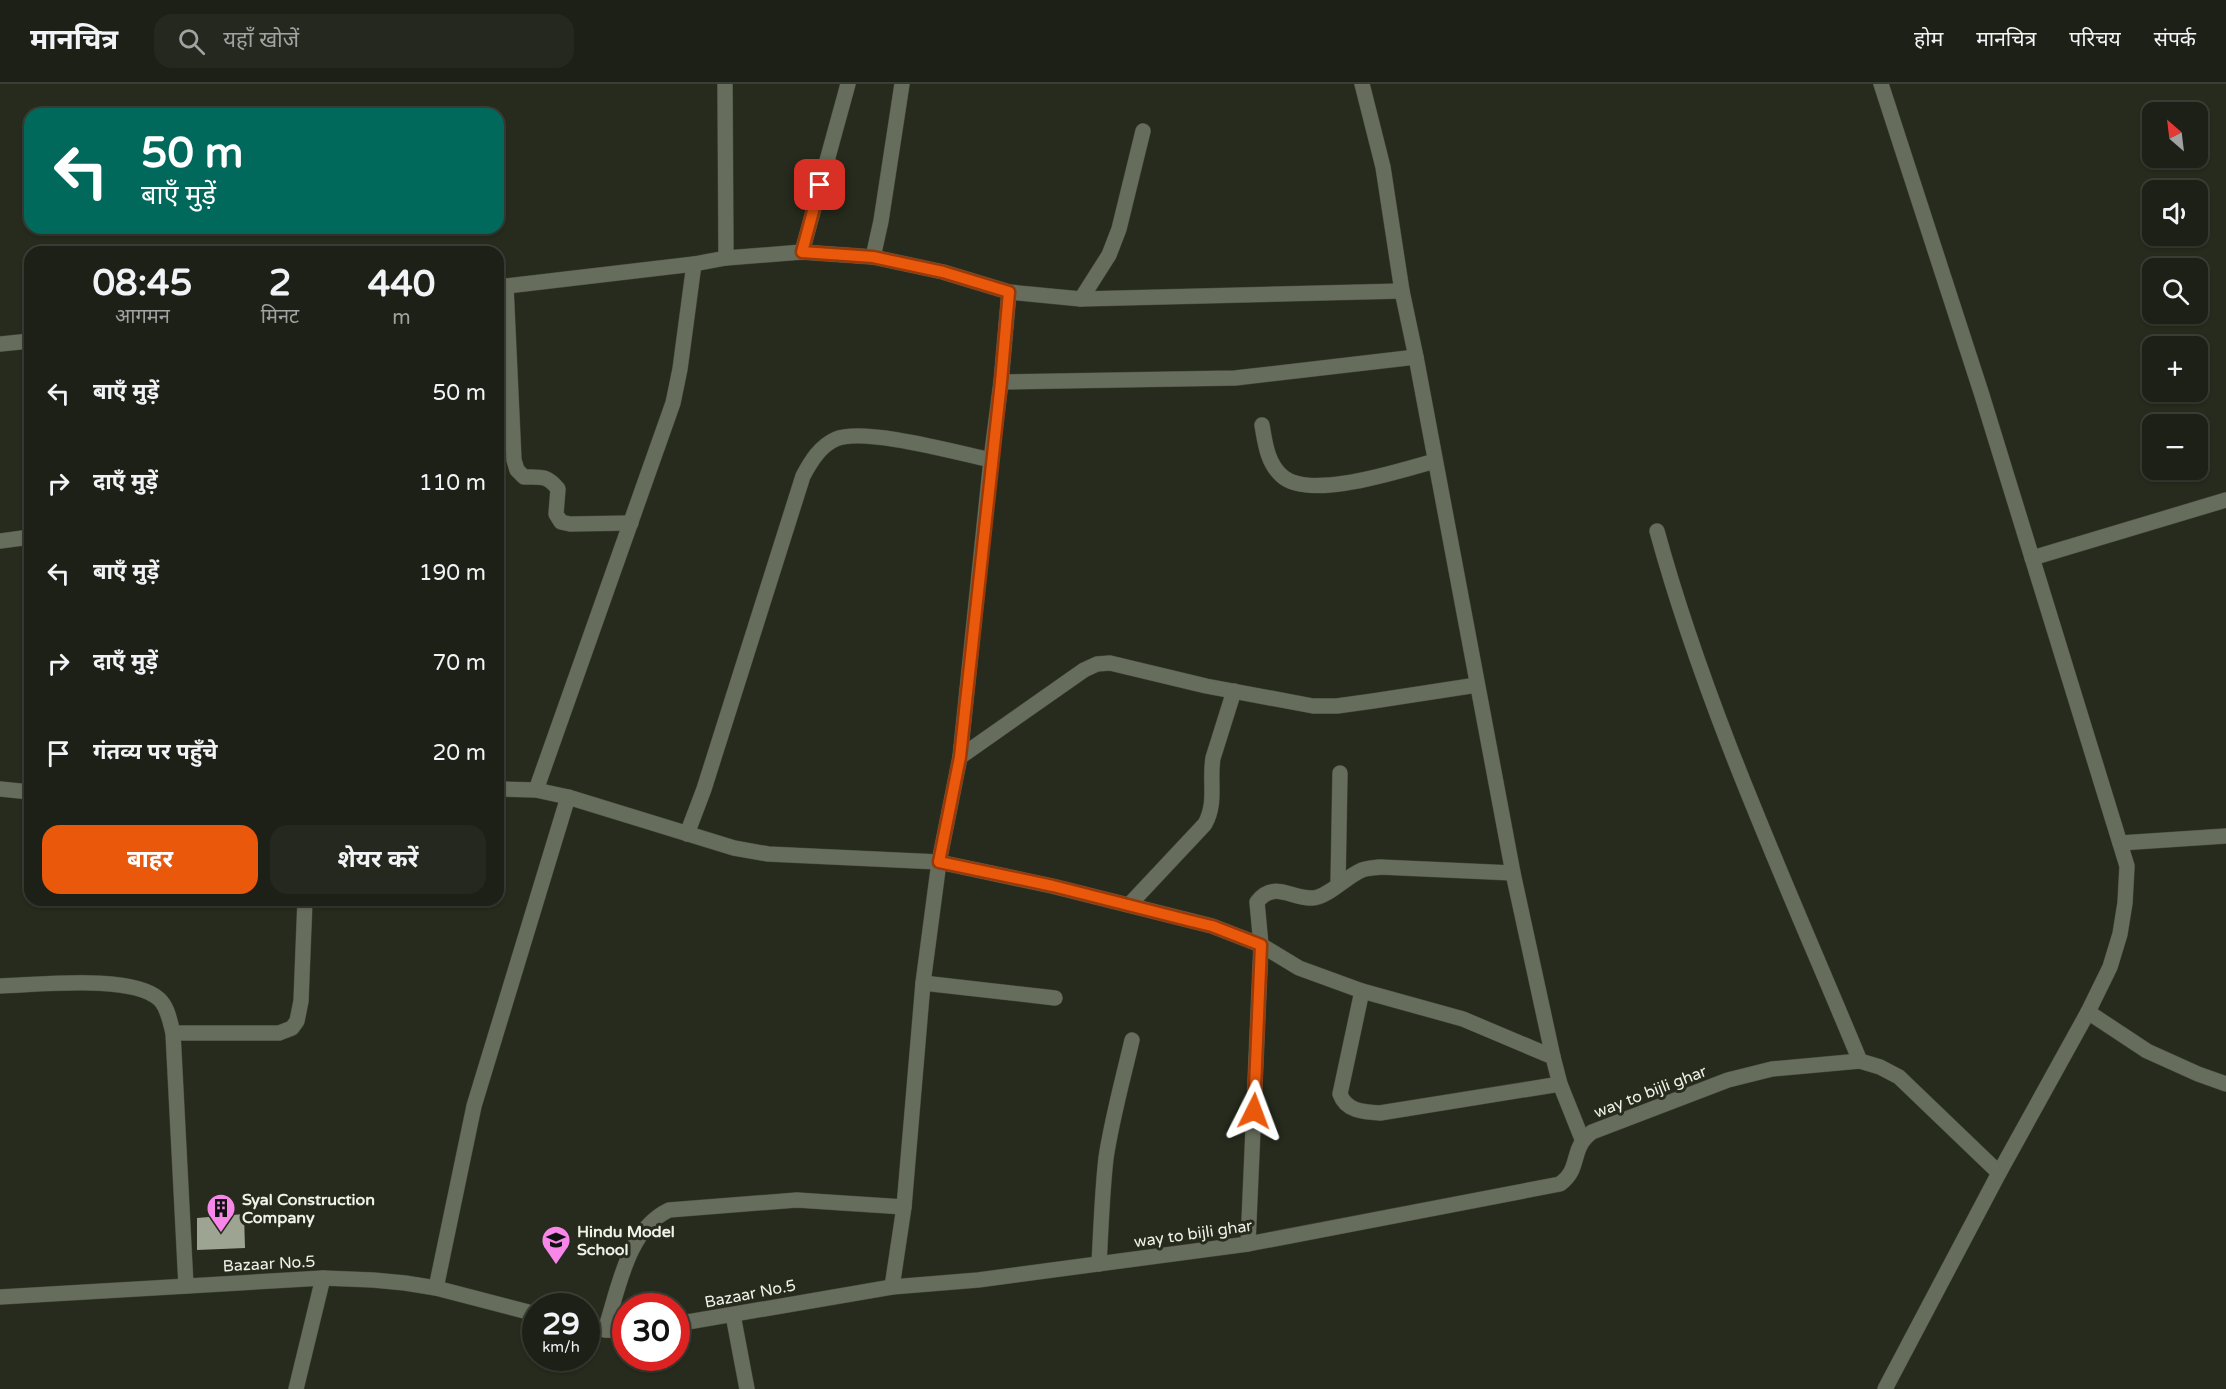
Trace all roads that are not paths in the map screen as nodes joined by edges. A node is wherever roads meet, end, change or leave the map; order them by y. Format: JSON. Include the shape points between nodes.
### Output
{"nodes":[{"id":1,"x":725,"y":84,"type":"edge"},
{"id":2,"x":848,"y":84,"type":"edge"},
{"id":3,"x":902,"y":84,"type":"edge"},
{"id":4,"x":1362,"y":84,"type":"edge"},
{"id":5,"x":1881,"y":84,"type":"edge"},
{"id":6,"x":1143,"y":130,"type":"dead end"},
{"id":7,"x":802,"y":252,"type":"junction"},
{"id":8,"x":873,"y":257,"type":"junction"},
{"id":9,"x":726,"y":258,"type":"junction"},
{"id":10,"x":694,"y":264,"type":"junction"},
{"id":11,"x":504,"y":286,"type":"edge"},
{"id":12,"x":1402,"y":291,"type":"junction"},
{"id":13,"x":1009,"y":292,"type":"junction"},
{"id":14,"x":1081,"y":299,"type":"junction"},
{"id":15,"x":504,"y":315,"type":"edge"},
{"id":16,"x":24,"y":342,"type":"edge"},
{"id":17,"x":0,"y":344,"type":"edge"},
{"id":18,"x":1416,"y":357,"type":"junction"},
{"id":19,"x":1001,"y":382,"type":"junction"},
{"id":20,"x":1262,"y":425,"type":"dead end"},
{"id":21,"x":991,"y":460,"type":"junction"},
{"id":22,"x":1435,"y":461,"type":"junction"},
{"id":23,"x":2226,"y":500,"type":"edge"},
{"id":24,"x":631,"y":523,"type":"junction"},
{"id":25,"x":1657,"y":531,"type":"dead end"},
{"id":26,"x":24,"y":538,"type":"edge"},
{"id":27,"x":0,"y":541,"type":"edge"},
{"id":28,"x":2032,"y":558,"type":"junction"},
{"id":29,"x":1477,"y":685,"type":"junction"},
{"id":30,"x":1234,"y":691,"type":"junction"},
{"id":31,"x":960,"y":757,"type":"junction"},
{"id":32,"x":1340,"y":773,"type":"dead end"},
{"id":33,"x":0,"y":789,"type":"edge"},
{"id":34,"x":504,"y":789,"type":"edge"},
{"id":35,"x":536,"y":790,"type":"junction"},
{"id":36,"x":24,"y":791,"type":"edge"},
{"id":37,"x":568,"y":797,"type":"junction"},
{"id":38,"x":687,"y":834,"type":"junction"},
{"id":39,"x":2226,"y":836,"type":"edge"},
{"id":40,"x":2120,"y":843,"type":"junction"},
{"id":41,"x":939,"y":862,"type":"junction"},
{"id":42,"x":1513,"y":873,"type":"junction"},
{"id":43,"x":1338,"y":885,"type":"junction"},
{"id":44,"x":1129,"y":905,"type":"junction"},
{"id":45,"x":305,"y":906,"type":"edge"},
{"id":46,"x":1261,"y":945,"type":"junction"},
{"id":47,"x":923,"y":983,"type":"junction"},
{"id":48,"x":0,"y":986,"type":"edge"},
{"id":49,"x":1362,"y":992,"type":"junction"},
{"id":50,"x":1055,"y":998,"type":"dead end"},
{"id":51,"x":2088,"y":1012,"type":"junction"},
{"id":52,"x":173,"y":1033,"type":"junction"},
{"id":53,"x":1132,"y":1040,"type":"dead end"},
{"id":54,"x":1553,"y":1057,"type":"junction"},
{"id":55,"x":1860,"y":1061,"type":"junction"},
{"id":56,"x":1560,"y":1084,"type":"junction"},
{"id":57,"x":2226,"y":1084,"type":"edge"},
{"id":58,"x":1582,"y":1139,"type":"junction"},
{"id":59,"x":1999,"y":1173,"type":"junction"},
{"id":60,"x":904,"y":1207,"type":"junction"},
{"id":61,"x":1248,"y":1244,"type":"junction"},
{"id":62,"x":1100,"y":1264,"type":"junction"},
{"id":63,"x":323,"y":1278,"type":"junction"},
{"id":64,"x":186,"y":1286,"type":"junction"},
{"id":65,"x":892,"y":1287,"type":"junction"},
{"id":66,"x":436,"y":1288,"type":"junction"},
{"id":67,"x":830,"y":1296,"type":"joint"},
{"id":68,"x":0,"y":1297,"type":"edge"},
{"id":69,"x":522,"y":1310,"type":"edge"},
{"id":70,"x":734,"y":1315,"type":"junction"},
{"id":71,"x":690,"y":1322,"type":"edge"},
{"id":72,"x":600,"y":1329,"type":"edge"},
{"id":73,"x":605,"y":1330,"type":"junction"},
{"id":74,"x":612,"y":1330,"type":"edge"},
{"id":75,"x":296,"y":1389,"type":"edge"},
{"id":76,"x":747,"y":1389,"type":"edge"},
{"id":77,"x":1885,"y":1389,"type":"edge"}],
"edges":[{"from":1,"to":9,"type":"street"},
{"from":2,"to":7,"type":"street"},
{"from":3,"to":8,"type":"street"},
{"from":4,"to":12,"type":"street","via":[[1383,167]]},
{"from":5,"to":28,"type":"street"},
{"from":6,"to":14,"type":"street","via":[[1119,229],[1109,255]]},
{"from":7,"to":8,"type":"street"},
{"from":7,"to":9,"type":"street"},
{"from":8,"to":13,"type":"street"},
{"from":9,"to":10,"type":"street"},
{"from":10,"to":11,"type":"street"},
{"from":10,"to":24,"type":"street","via":[[673,403]]},
{"from":12,"to":14,"type":"street"},
{"from":12,"to":18,"type":"street"},
{"from":13,"to":14,"type":"street"},
{"from":13,"to":19,"type":"street"},
{"from":15,"to":24,"type":"street","via":[[517,470],[524,477],[551,480],[558,489],[556,514],[561,522]]},
{"from":16,"to":17,"type":"street"},
{"from":18,"to":19,"type":"street","via":[[1235,378]]},
{"from":18,"to":22,"type":"street"},
{"from":19,"to":21,"type":"street"},
{"from":20,"to":22,"type":"street","via":[[1273,465],[1292,483],[1336,485]]},
{"from":21,"to":31,"type":"street"},
{"from":21,"to":38,"type":"street","via":[[870,435],[836,438],[812,458]]},
{"from":22,"to":29,"type":"street"},
{"from":23,"to":28,"type":"street"},
{"from":24,"to":35,"type":"street"},
{"from":25,"to":55,"type":"street","via":[[1674,593],[1733,756]]},
{"from":26,"to":27,"type":"street"},
{"from":28,"to":40,"type":"street"},
{"from":29,"to":30,"type":"street","via":[[1337,706],[1313,706]]},
{"from":29,"to":42,"type":"street"},
{"from":30,"to":31,"type":"street","via":[[1110,663],[1097,664]]},
{"from":30,"to":44,"type":"street","via":[[1211,769],[1211,812],[1205,824]]},
{"from":31,"to":41,"type":"street"},
{"from":32,"to":43,"type":"street"},
{"from":33,"to":36,"type":"street"},
{"from":34,"to":35,"type":"street"},
{"from":35,"to":37,"type":"street"},
{"from":37,"to":38,"type":"street"},
{"from":37,"to":66,"type":"street","via":[[474,1106]]},
{"from":38,"to":41,"type":"street","via":[[768,854]]},
{"from":39,"to":40,"type":"street"},
{"from":40,"to":51,"type":"street","via":[[2127,866],[2120,934],[2110,967]]},
{"from":41,"to":44,"type":"street"},
{"from":41,"to":47,"type":"street"},
{"from":42,"to":43,"type":"street","via":[[1380,867],[1362,870]]},
{"from":42,"to":54,"type":"street"},
{"from":43,"to":46,"type":"street","via":[[1313,898],[1275,891],[1263,894],[1257,902]]},
{"from":44,"to":46,"type":"street","via":[[1212,926]]},
{"from":45,"to":52,"type":"street","via":[[301,1001],[292,1028],[279,1034]]},
{"from":46,"to":49,"type":"street","via":[[1299,968]]},
{"from":46,"to":61,"type":"street"},
{"from":47,"to":50,"type":"street"},
{"from":47,"to":60,"type":"street"},
{"from":48,"to":52,"type":"street","via":[[131,986],[161,1000]]},
{"from":49,"to":54,"type":"street","via":[[1463,1019]]},
{"from":49,"to":56,"type":"street","via":[[1340,1094],[1343,1103],[1352,1108],[1380,1113]]},
{"from":51,"to":57,"type":"street","via":[[2147,1051]]},
{"from":51,"to":59,"type":"street"},
{"from":52,"to":64,"type":"street"},
{"from":53,"to":62,"type":"street","via":[[1107,1156]]},
{"from":54,"to":56,"type":"street"},
{"from":55,"to":58,"type":"street","name":"way to bijli ghar","via":[[1772,1069],[1728,1080]]},
{"from":55,"to":59,"type":"street","name":"way to bijli ghar","via":[[1899,1077]]},
{"from":56,"to":58,"type":"street"},
{"from":58,"to":61,"type":"street","name":"way to bijli ghar","via":[[1569,1178],[1560,1184]]},
{"from":59,"to":77,"type":"street"},
{"from":60,"to":65,"type":"street"},
{"from":60,"to":73,"type":"street","via":[[797,1200],[669,1210],[656,1216],[634,1243]]},
{"from":61,"to":62,"type":"street","name":"way to bijli ghar"},
{"from":62,"to":65,"type":"street","name":"way to bijli ghar"},
{"from":63,"to":64,"type":"street","name":"Bazaar No.5"},
{"from":63,"to":66,"type":"street","name":"Bazaar No.5"},
{"from":63,"to":75,"type":"street"},
{"from":64,"to":68,"type":"street","name":"Bazaar No.5"},
{"from":65,"to":67,"type":"street","name":"way to bijli ghar"},
{"from":66,"to":69,"type":"street","name":"Bazaar No.5"},
{"from":67,"to":70,"type":"street","name":"Bazaar No.5"},
{"from":70,"to":71,"type":"street","name":"Bazaar No.5"},
{"from":70,"to":76,"type":"street"},
{"from":72,"to":73,"type":"street"},
{"from":73,"to":74,"type":"street"}]}
